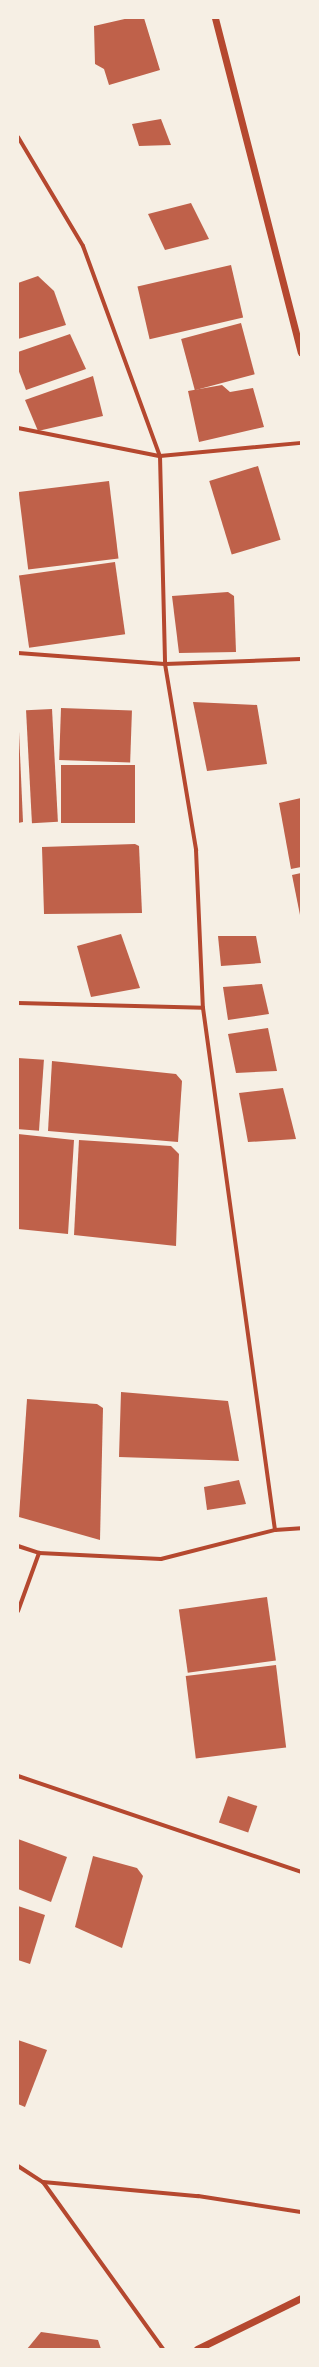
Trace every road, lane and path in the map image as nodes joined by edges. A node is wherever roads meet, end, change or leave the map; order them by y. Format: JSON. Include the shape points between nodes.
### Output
{"nodes":[{"id":1,"x":215,"y":18,"type":"edge"},
{"id":2,"x":18,"y":137,"type":"edge"},
{"id":3,"x":301,"y":352,"type":"edge"},
{"id":4,"x":18,"y":428,"type":"edge"},
{"id":5,"x":301,"y":443,"type":"edge"},
{"id":6,"x":160,"y":456,"type":"junction"},
{"id":7,"x":18,"y":653,"type":"edge"},
{"id":8,"x":301,"y":659,"type":"edge"},
{"id":9,"x":165,"y":664,"type":"junction"},
{"id":10,"x":18,"y":1003,"type":"edge"},
{"id":11,"x":203,"y":1008,"type":"junction"},
{"id":12,"x":301,"y":1528,"type":"edge"},
{"id":13,"x":275,"y":1530,"type":"junction"},
{"id":14,"x":18,"y":1546,"type":"edge"},
{"id":15,"x":39,"y":1553,"type":"junction"},
{"id":16,"x":18,"y":1611,"type":"edge"},
{"id":17,"x":18,"y":1776,"type":"edge"},
{"id":18,"x":301,"y":1872,"type":"edge"},
{"id":19,"x":18,"y":2166,"type":"edge"},
{"id":20,"x":43,"y":2182,"type":"junction"},
{"id":21,"x":301,"y":2212,"type":"edge"},
{"id":22,"x":301,"y":2298,"type":"edge"},
{"id":23,"x":163,"y":2349,"type":"edge"},
{"id":24,"x":197,"y":2349,"type":"edge"}],
"edges":[{"from":1,"to":3,"type":"street"},
{"from":2,"to":6,"type":"street","via":[[83,246]]},
{"from":4,"to":6,"type":"street"},
{"from":5,"to":6,"type":"street"},
{"from":6,"to":9,"type":"street"},
{"from":7,"to":9,"type":"street"},
{"from":8,"to":9,"type":"street"},
{"from":9,"to":11,"type":"street","via":[[196,850]]},
{"from":10,"to":11,"type":"street"},
{"from":11,"to":13,"type":"street"},
{"from":12,"to":13,"type":"street"},
{"from":13,"to":15,"type":"street","via":[[161,1559]]},
{"from":14,"to":15,"type":"street"},
{"from":15,"to":16,"type":"street"},
{"from":17,"to":18,"type":"street"},
{"from":19,"to":20,"type":"street"},
{"from":20,"to":21,"type":"street","via":[[198,2196]]},
{"from":20,"to":23,"type":"street"},
{"from":22,"to":24,"type":"street"}]}
